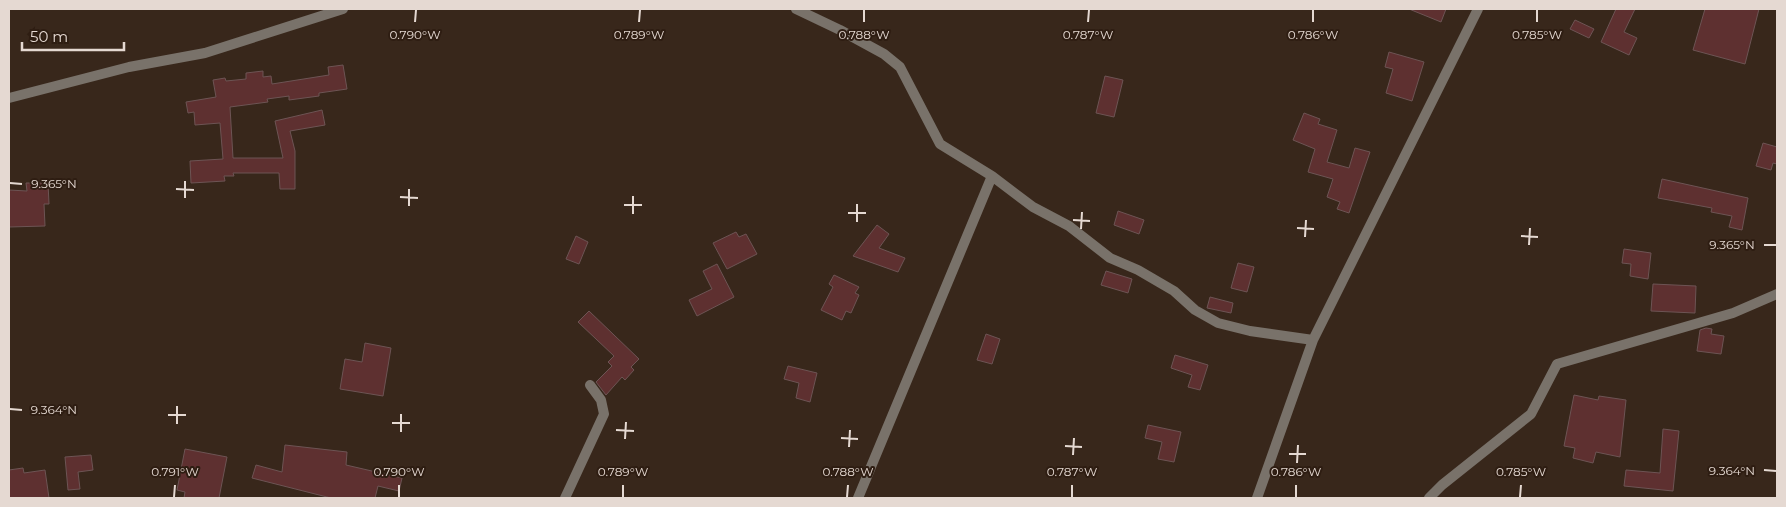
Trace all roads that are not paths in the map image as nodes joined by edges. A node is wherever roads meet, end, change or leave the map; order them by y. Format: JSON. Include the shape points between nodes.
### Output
{"nodes":[{"id":1,"x":343,"y":9,"type":"edge"},
{"id":2,"x":796,"y":9,"type":"edge"},
{"id":3,"x":1478,"y":9,"type":"edge"},
{"id":4,"x":9,"y":98,"type":"edge"},
{"id":5,"x":992,"y":176,"type":"junction"},
{"id":6,"x":1777,"y":294,"type":"edge"},
{"id":7,"x":1313,"y":340,"type":"junction"},
{"id":8,"x":590,"y":385,"type":"dead end"},
{"id":9,"x":565,"y":498,"type":"edge"},
{"id":10,"x":858,"y":498,"type":"edge"},
{"id":11,"x":1257,"y":498,"type":"edge"},
{"id":12,"x":1429,"y":498,"type":"edge"}],
"edges":[{"from":1,"to":4,"type":"street","via":[[205,52],[129,67]]},
{"from":2,"to":5,"type":"street","via":[[884,54],[900,67],[940,144]]},
{"from":3,"to":7,"type":"street"},
{"from":5,"to":7,"type":"street","via":[[1033,207],[1069,226],[1110,258],[1174,291],[1218,323],[1250,332]]},
{"from":5,"to":10,"type":"street"},
{"from":6,"to":12,"type":"street","via":[[1733,313],[1557,364],[1531,414],[1442,484]]},
{"from":7,"to":11,"type":"street"},
{"from":8,"to":9,"type":"street","via":[[601,400],[604,414]]}]}
